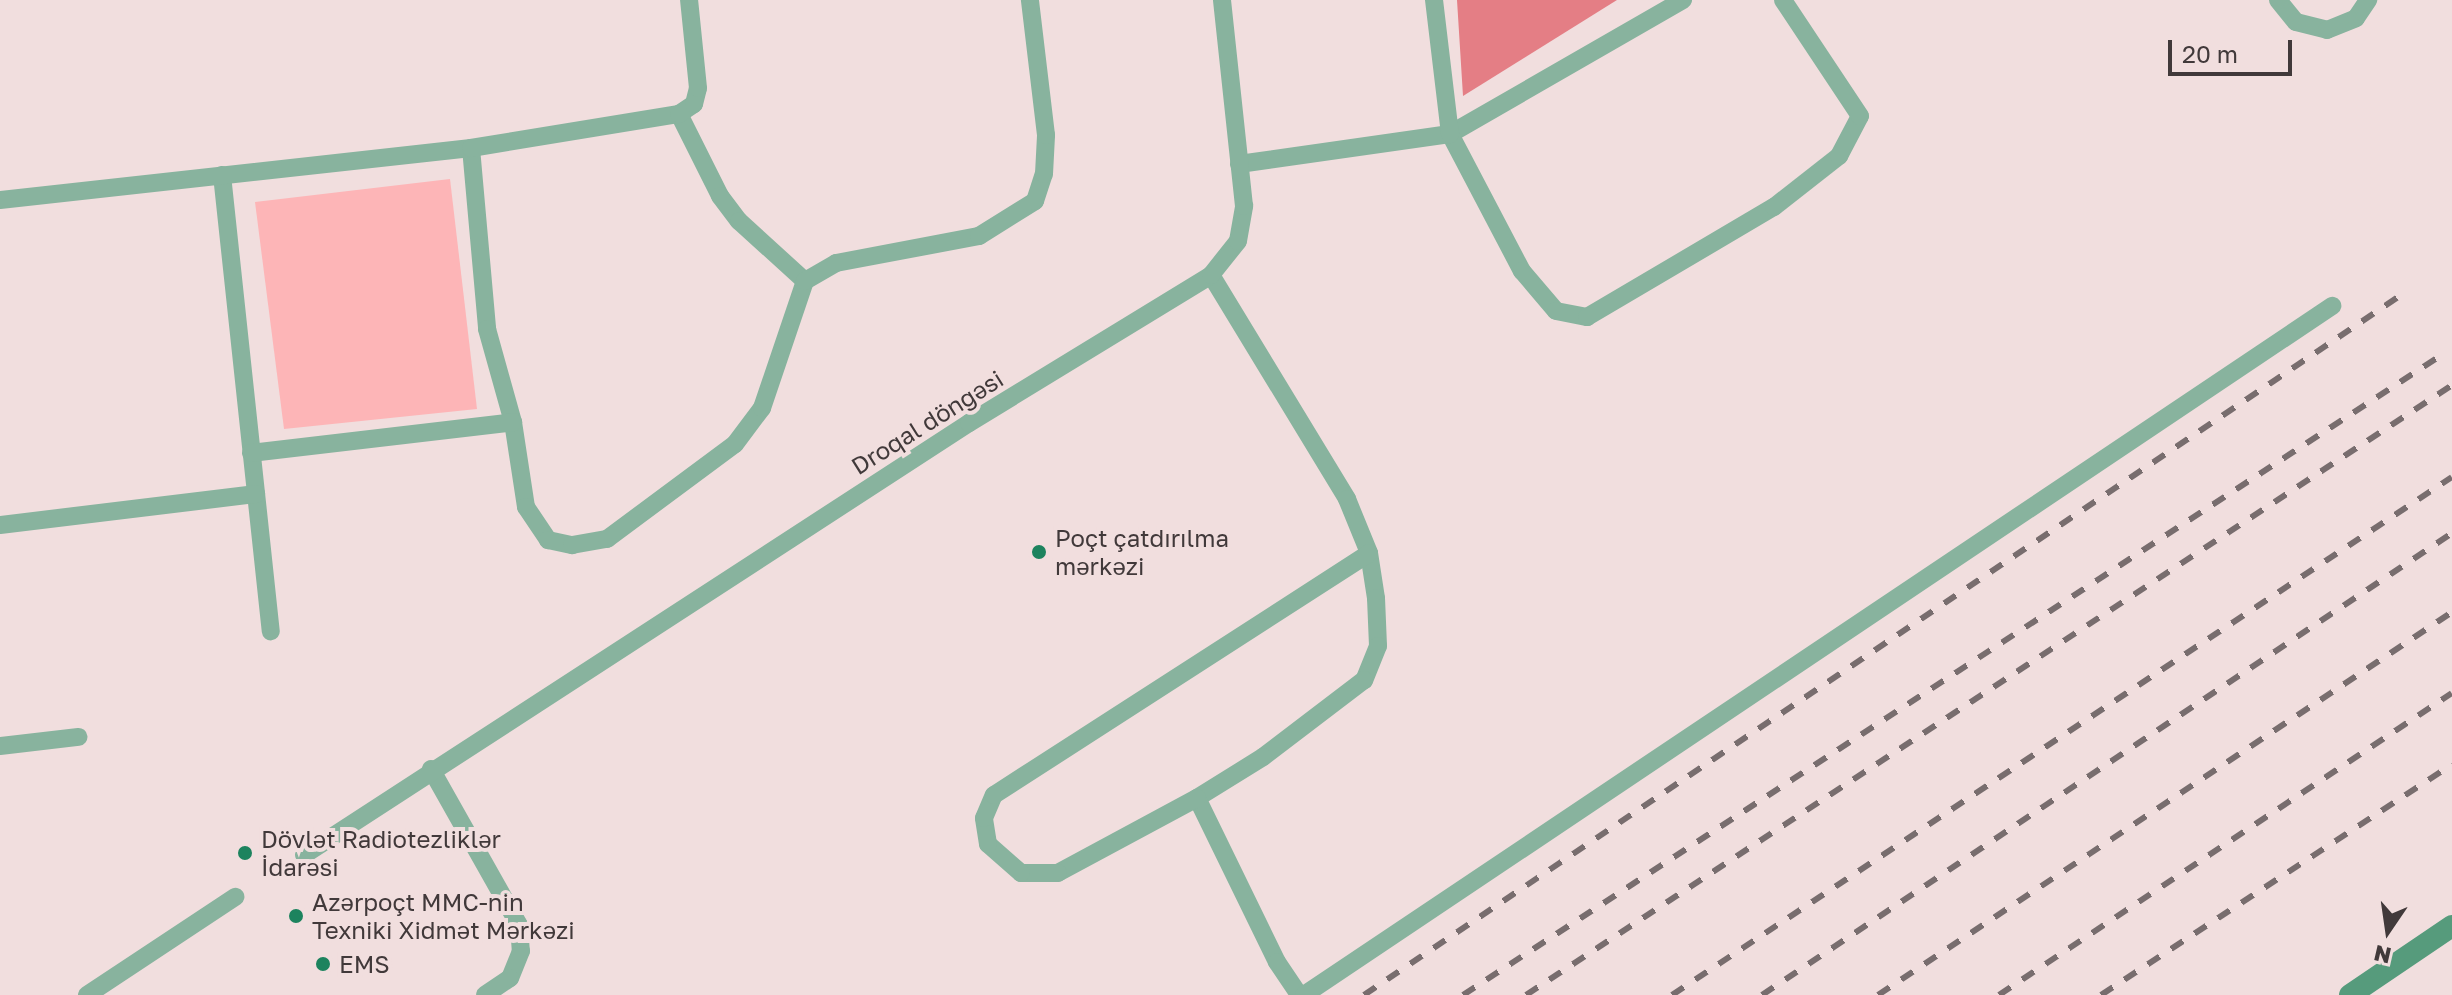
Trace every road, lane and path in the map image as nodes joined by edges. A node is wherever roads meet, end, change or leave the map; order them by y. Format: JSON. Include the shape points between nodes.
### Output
{"nodes":[{"id":1,"x":689,"y":0,"type":"edge"},
{"id":2,"x":1030,"y":0,"type":"edge"},
{"id":3,"x":1222,"y":0,"type":"edge"},
{"id":4,"x":1434,"y":0,"type":"edge"},
{"id":5,"x":1683,"y":0,"type":"edge"},
{"id":6,"x":1783,"y":0,"type":"edge"},
{"id":7,"x":2278,"y":0,"type":"edge"},
{"id":8,"x":2368,"y":0,"type":"edge"},
{"id":9,"x":679,"y":114,"type":"junction"},
{"id":10,"x":1450,"y":134,"type":"junction"},
{"id":11,"x":471,"y":148,"type":"junction"},
{"id":12,"x":1239,"y":164,"type":"junction"},
{"id":13,"x":222,"y":175,"type":"junction"},
{"id":14,"x":0,"y":200,"type":"edge"},
{"id":15,"x":1211,"y":275,"type":"junction"},
{"id":16,"x":805,"y":281,"type":"junction"},
{"id":17,"x":2332,"y":306,"type":"dead end"},
{"id":18,"x":513,"y":422,"type":"junction"},
{"id":19,"x":251,"y":453,"type":"junction"},
{"id":20,"x":256,"y":494,"type":"junction"},
{"id":21,"x":0,"y":525,"type":"edge"},
{"id":22,"x":1369,"y":553,"type":"junction"},
{"id":23,"x":271,"y":631,"type":"dead end"},
{"id":24,"x":78,"y":737,"type":"dead end"},
{"id":25,"x":0,"y":746,"type":"edge"},
{"id":26,"x":431,"y":769,"type":"junction"},
{"id":27,"x":1197,"y":798,"type":"junction"},
{"id":28,"x":304,"y":855,"type":"dead end"},
{"id":29,"x":235,"y":897,"type":"dead end"},
{"id":30,"x":2452,"y":926,"type":"edge"},
{"id":31,"x":87,"y":995,"type":"edge"},
{"id":32,"x":485,"y":995,"type":"edge"},
{"id":33,"x":1302,"y":995,"type":"edge"},
{"id":34,"x":2350,"y":995,"type":"edge"}],
"edges":[{"from":1,"to":9,"type":"lane","via":[[698,88],[694,104]]},
{"from":2,"to":16,"type":"lane","via":[[1046,135],[1044,174],[1035,201],[979,236],[836,263]]},
{"from":3,"to":12,"type":"lane","name":"Droqal döngəsi"},
{"from":4,"to":10,"type":"lane"},
{"from":5,"to":10,"type":"lane"},
{"from":6,"to":10,"type":"lane","via":[[1860,116],[1839,156],[1774,207],[1587,317],[1556,311],[1522,271]]},
{"from":7,"to":8,"type":"lane","via":[[2296,22],[2327,30],[2356,18]]},
{"from":9,"to":11,"type":"lane"},
{"from":9,"to":16,"type":"lane","via":[[739,221]]},
{"from":10,"to":12,"type":"lane"},
{"from":11,"to":13,"type":"lane"},
{"from":11,"to":18,"type":"lane","via":[[487,329]]},
{"from":12,"to":15,"type":"lane","name":"Droqal döngəsi","via":[[1244,206],[1238,241]]},
{"from":13,"to":14,"type":"lane"},
{"from":13,"to":19,"type":"lane"},
{"from":15,"to":22,"type":"lane","via":[[1347,499]]},
{"from":15,"to":26,"type":"lane","name":"Droqal döngəsi"},
{"from":16,"to":18,"type":"lane","via":[[762,408],[735,444],[607,539],[572,545],[548,540],[526,507]]},
{"from":17,"to":33,"type":"lane"},
{"from":18,"to":19,"type":"lane"},
{"from":19,"to":20,"type":"lane"},
{"from":20,"to":21,"type":"lane"},
{"from":20,"to":23,"type":"lane"},
{"from":22,"to":27,"type":"lane","via":[[1378,646],[1364,680],[1263,757]]},
{"from":22,"to":27,"type":"lane","via":[[994,795],[984,818],[988,844],[1021,873],[1058,873]]},
{"from":24,"to":25,"type":"lane"},
{"from":26,"to":28,"type":"lane","name":"Droqal döngəsi"},
{"from":26,"to":32,"type":"lane","via":[[519,925],[521,951],[510,978]]},
{"from":27,"to":33,"type":"lane","via":[[1277,962]]},
{"from":29,"to":31,"type":"lane"},
{"from":30,"to":34,"type":"main road"}]}
